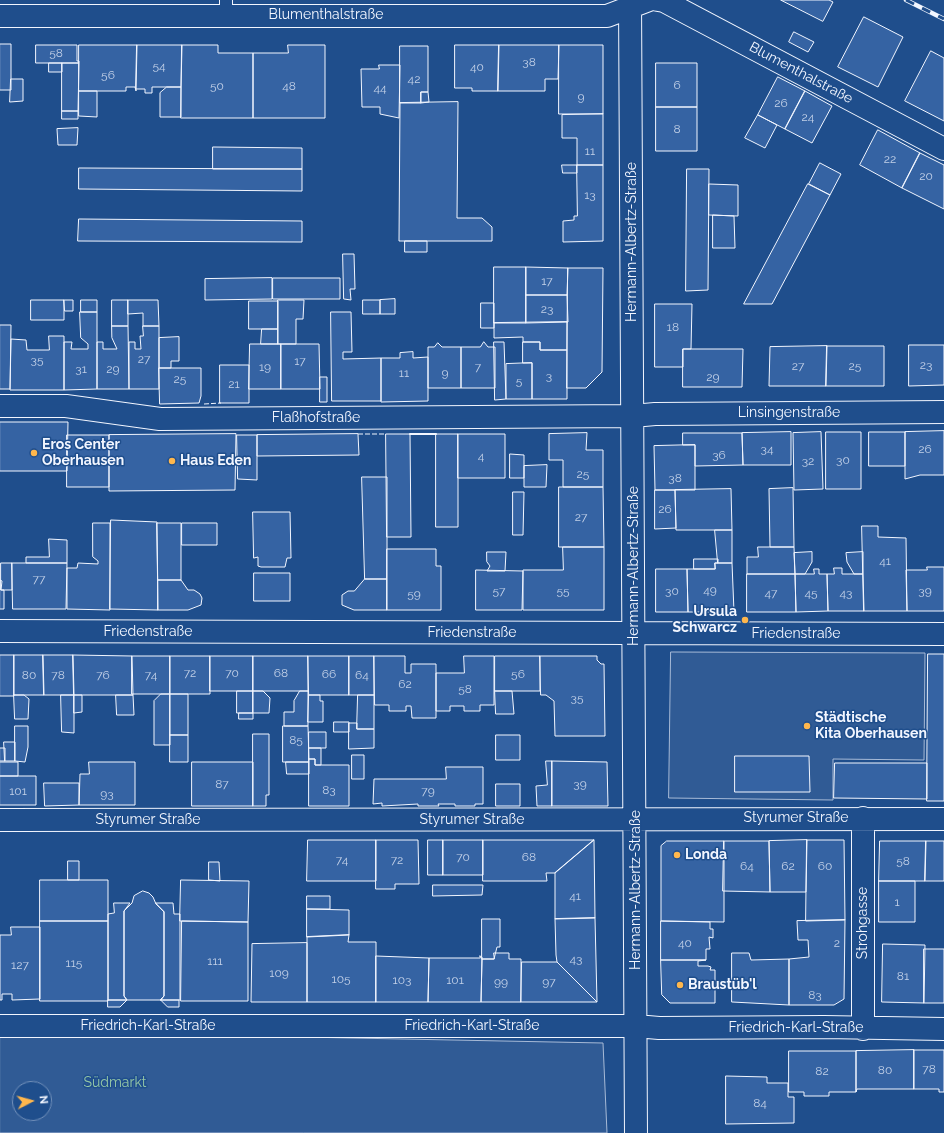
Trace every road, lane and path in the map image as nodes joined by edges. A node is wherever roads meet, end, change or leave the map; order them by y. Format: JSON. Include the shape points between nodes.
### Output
{"nodes":[{"id":1,"x":658,"y":0,"type":"edge"},
{"id":2,"x":637,"y":2,"type":"edge"},
{"id":3,"x":226,"y":8,"type":"edge"},
{"id":4,"x":0,"y":16,"type":"edge"},
{"id":5,"x":944,"y":149,"type":"edge"},
{"id":6,"x":0,"y":406,"type":"edge"},
{"id":7,"x":944,"y":412,"type":"edge"},
{"id":8,"x":633,"y":416,"type":"junction"},
{"id":9,"x":0,"y":631,"type":"edge"},
{"id":10,"x":634,"y":634,"type":"junction"},
{"id":11,"x":944,"y":634,"type":"edge"},
{"id":12,"x":864,"y":818,"type":"junction"},
{"id":13,"x":944,"y":819,"type":"edge"},
{"id":14,"x":0,"y":820,"type":"edge"},
{"id":15,"x":635,"y":820,"type":"junction"},
{"id":16,"x":0,"y":1026,"type":"edge"},
{"id":17,"x":636,"y":1026,"type":"junction"},
{"id":18,"x":863,"y":1028,"type":"junction"},
{"id":19,"x":944,"y":1029,"type":"edge"},
{"id":20,"x":636,"y":1133,"type":"edge"}],
"edges":[{"from":1,"to":5,"type":"street","name":"Blumenthalstraße"},
{"from":2,"to":3,"type":"street","name":"Blumenthalstraße","via":[[607,16]]},
{"from":2,"to":8,"type":"street","name":"Hermann-Albertz-Straße"},
{"from":3,"to":4,"type":"street","name":"Blumenthalstraße"},
{"from":6,"to":8,"type":"street","name":"Flaßhofstraße","via":[[66,406],[160,419]]},
{"from":7,"to":8,"type":"street","name":"Linsingenstraße","via":[[710,413]]},
{"from":8,"to":10,"type":"street","name":"Hermann-Albertz-Straße"},
{"from":9,"to":10,"type":"street","name":"Friedenstraße"},
{"from":10,"to":11,"type":"street","name":"Friedenstraße"},
{"from":10,"to":15,"type":"street","name":"Hermann-Albertz-Straße"},
{"from":12,"to":13,"type":"street","name":"Styrumer Straße"},
{"from":12,"to":15,"type":"street","name":"Styrumer Straße"},
{"from":12,"to":18,"type":"street","name":"Strohgasse"},
{"from":14,"to":15,"type":"street","name":"Styrumer Straße"},
{"from":15,"to":17,"type":"street","name":"Hermann-Albertz-Straße"},
{"from":16,"to":17,"type":"street","name":"Friedrich-Karl-Straße"},
{"from":17,"to":18,"type":"street","name":"Friedrich-Karl-Straße"},
{"from":17,"to":20,"type":"street","name":"Hermann-Albertz-Straße"},
{"from":18,"to":19,"type":"street","name":"Friedrich-Karl-Straße"}]}
